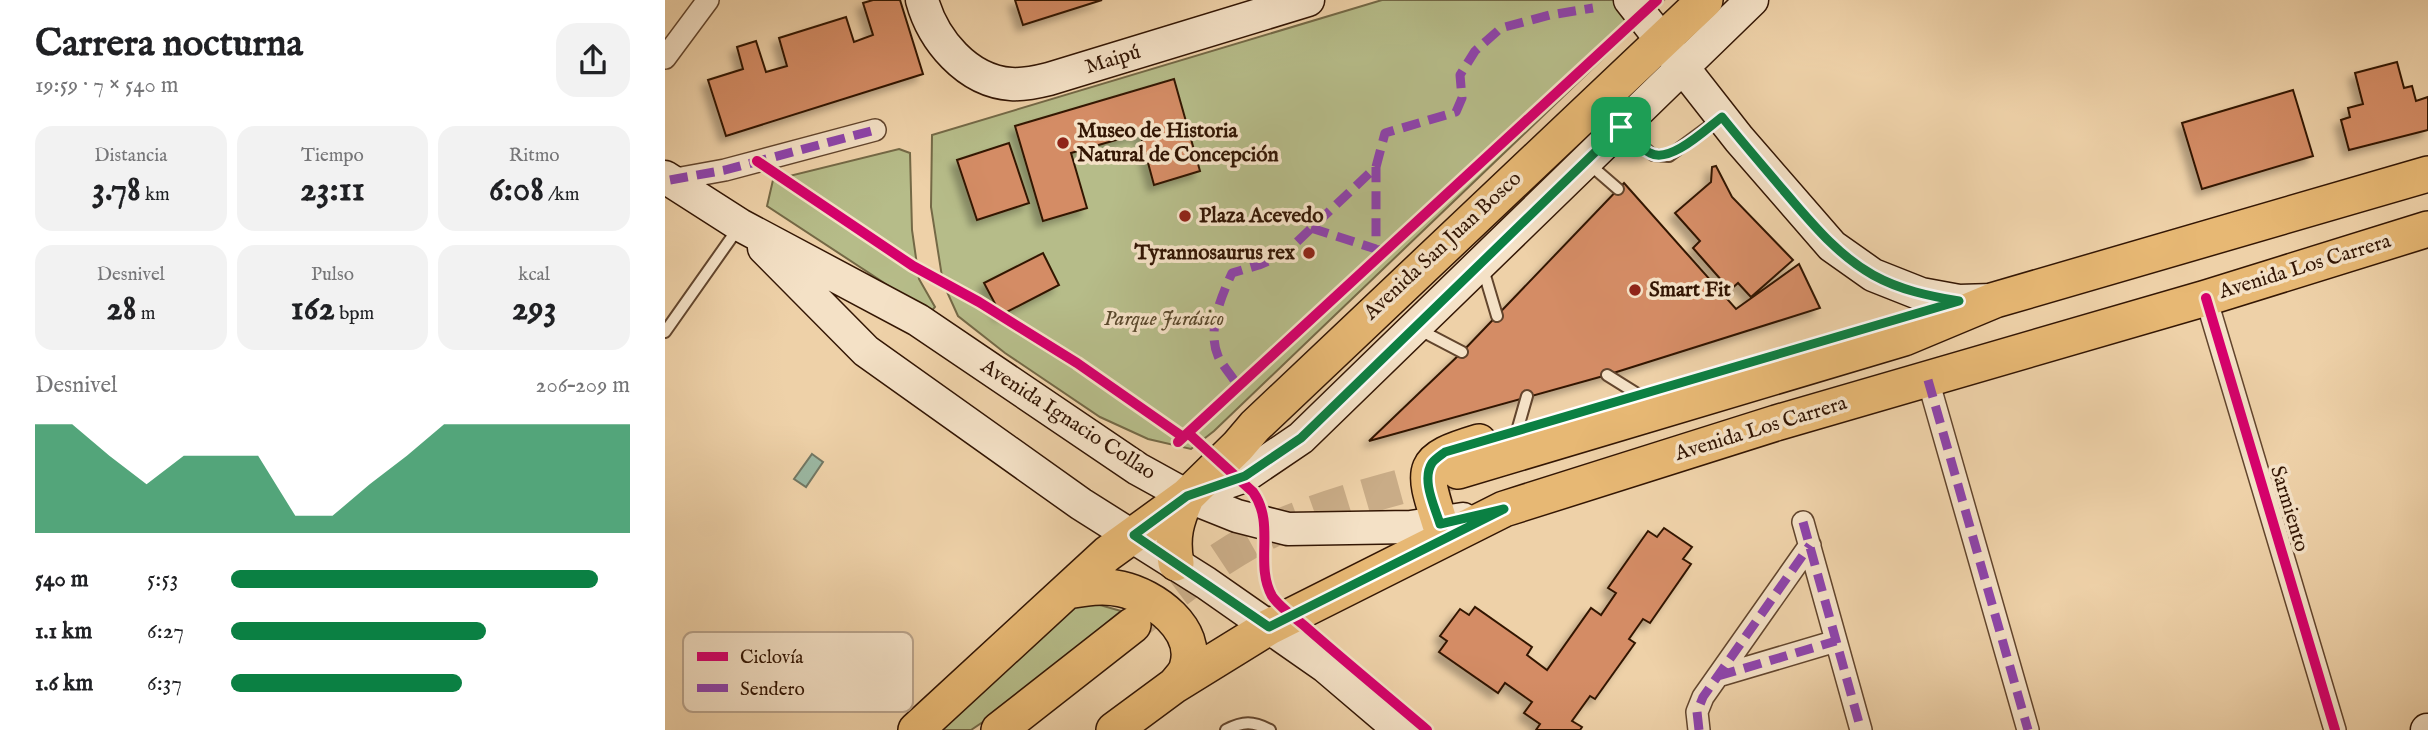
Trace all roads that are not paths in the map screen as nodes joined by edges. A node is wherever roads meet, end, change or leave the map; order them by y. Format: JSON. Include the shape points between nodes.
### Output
{"nodes":[{"id":1,"x":708,"y":0,"type":"edge"},
{"id":2,"x":922,"y":0,"type":"edge"},
{"id":3,"x":1308,"y":0,"type":"edge"},
{"id":4,"x":1630,"y":0,"type":"edge"},
{"id":5,"x":1705,"y":0,"type":"edge"},
{"id":6,"x":1752,"y":0,"type":"edge"},
{"id":7,"x":1662,"y":39,"type":"junction"},
{"id":8,"x":665,"y":58,"type":"edge"},
{"id":9,"x":1683,"y":68,"type":"junction"},
{"id":10,"x":1722,"y":117,"type":"junction"},
{"id":11,"x":1621,"y":127,"type":"junction"},
{"id":12,"x":875,"y":130,"type":"dead end"},
{"id":13,"x":1585,"y":161,"type":"junction"},
{"id":14,"x":2428,"y":174,"type":"edge"},
{"id":15,"x":668,"y":178,"type":"edge"},
{"id":16,"x":1618,"y":188,"type":"dead end"},
{"id":17,"x":740,"y":225,"type":"junction"},
{"id":18,"x":2428,"y":229,"type":"edge"},
{"id":19,"x":1481,"y":263,"type":"junction"},
{"id":20,"x":2206,"y":298,"type":"junction"},
{"id":21,"x":1994,"y":300,"type":"junction"},
{"id":22,"x":1959,"y":301,"type":"junction"},
{"id":23,"x":1497,"y":316,"type":"dead end"},
{"id":24,"x":1416,"y":328,"type":"junction"},
{"id":25,"x":665,"y":332,"type":"edge"},
{"id":26,"x":1462,"y":352,"type":"dead end"},
{"id":27,"x":1607,"y":375,"type":"dead end"},
{"id":28,"x":1928,"y":380,"type":"junction"},
{"id":29,"x":1639,"y":395,"type":"junction"},
{"id":30,"x":1527,"y":396,"type":"dead end"},
{"id":31,"x":1517,"y":431,"type":"junction"},
{"id":32,"x":1458,"y":471,"type":"tunnel mouth"},
{"id":33,"x":1187,"y":496,"type":"junction"},
{"id":34,"x":1504,"y":509,"type":"junction"},
{"id":35,"x":1803,"y":522,"type":"dead end"},
{"id":36,"x":1440,"y":524,"type":"junction"},
{"id":37,"x":1134,"y":535,"type":"junction"},
{"id":38,"x":1809,"y":545,"type":"junction"},
{"id":39,"x":1176,"y":563,"type":"junction"},
{"id":40,"x":1067,"y":591,"type":"junction"},
{"id":41,"x":1133,"y":625,"type":"tunnel mouth"},
{"id":42,"x":1269,"y":627,"type":"junction"},
{"id":43,"x":1836,"y":641,"type":"junction"},
{"id":44,"x":1718,"y":676,"type":"junction"},
{"id":45,"x":1175,"y":685,"type":"junction"},
{"id":46,"x":1694,"y":726,"type":"edge"},
{"id":47,"x":916,"y":730,"type":"edge"},
{"id":48,"x":999,"y":730,"type":"edge"},
{"id":49,"x":1114,"y":730,"type":"edge"},
{"id":50,"x":1227,"y":730,"type":"edge"},
{"id":51,"x":1270,"y":730,"type":"edge"},
{"id":52,"x":1399,"y":730,"type":"edge"},
{"id":53,"x":1861,"y":730,"type":"edge"},
{"id":54,"x":2028,"y":730,"type":"edge"},
{"id":55,"x":2335,"y":730,"type":"edge"}],
"edges":[{"from":1,"to":8,"type":"street"},
{"from":2,"to":3,"type":"main road","name":"Maipú","via":[[949,51],[995,81],[1023,84]]},
{"from":4,"to":7,"type":"main road"},
{"from":5,"to":7,"type":"main road","name":"Avenida San Juan Bosco"},
{"from":6,"to":9,"type":"main road","name":"Avenida San Juan Bosco"},
{"from":7,"to":9,"type":"main road"},
{"from":7,"to":33,"type":"main road","name":"Avenida San Juan Bosco","via":[[1265,416]]},
{"from":9,"to":10,"type":"main road"},
{"from":9,"to":11,"type":"main road","name":"Avenida San Juan Bosco"},
{"from":10,"to":11,"type":"lane","via":[[1669,156],[1653,155]]},
{"from":10,"to":22,"type":"main road","via":[[1832,246],[1852,262],[1897,286]]},
{"from":11,"to":13,"type":"main road","name":"Avenida San Juan Bosco"},
{"from":12,"to":15,"type":"street","via":[[725,170]]},
{"from":13,"to":16,"type":"lane"},
{"from":13,"to":19,"type":"main road","name":"Avenida San Juan Bosco"},
{"from":14,"to":21,"type":"main road"},
{"from":15,"to":17,"type":"main road","name":"Avenida Ignacio Collao"},
{"from":17,"to":25,"type":"lane"},
{"from":17,"to":33,"type":"main road","name":"Avenida Ignacio Collao","via":[[918,320],[1138,469]]},
{"from":17,"to":37,"type":"main road","name":"Avenida Ignacio Collao","via":[[866,351],[1081,504]]},
{"from":18,"to":20,"type":"main road","name":"Avenida Los Carrera"},
{"from":19,"to":23,"type":"lane"},
{"from":19,"to":24,"type":"main road","name":"Avenida San Juan Bosco"},
{"from":20,"to":28,"type":"main road","name":"Avenida Los Carrera"},
{"from":20,"to":55,"type":"street","name":"Sarmiento"},
{"from":21,"to":22,"type":"main road"},
{"from":21,"to":32,"type":"main road","via":[[1904,338]]},
{"from":22,"to":29,"type":"main road"},
{"from":24,"to":26,"type":"lane"},
{"from":24,"to":33,"type":"main road","name":"Avenida San Juan Bosco","via":[[1301,438],[1245,476]]},
{"from":27,"to":29,"type":"lane"},
{"from":28,"to":34,"type":"main road","name":"Avenida Los Carrera"},
{"from":28,"to":54,"type":"street"},
{"from":29,"to":31,"type":"main road"},
{"from":30,"to":31,"type":"lane"},
{"from":31,"to":36,"type":"main road","via":[[1445,452],[1432,463],[1429,489]]},
{"from":33,"to":36,"type":"main road","name":"Avenida Ignacio Collao","via":[[1288,529]]},
{"from":33,"to":37,"type":"main road","name":"Avenida San Juan Bosco"},
{"from":33,"to":39,"type":"main road","via":[[1174,531]]},
{"from":34,"to":36,"type":"main road","name":"Avenida Ignacio Collao"},
{"from":34,"to":42,"type":"main road","name":"Avenida Los Carrera"},
{"from":35,"to":38,"type":"street"},
{"from":37,"to":39,"type":"main road"},
{"from":37,"to":40,"type":"main road","name":"Avenida San Juan Bosco"},
{"from":38,"to":43,"type":"street"},
{"from":38,"to":44,"type":"street"},
{"from":39,"to":42,"type":"main road"},
{"from":40,"to":45,"type":"main road","via":[[1099,586],[1121,589],[1164,609],[1186,639],[1189,657],[1187,669]]},
{"from":40,"to":47,"type":"main road","name":"Avenida San Juan Bosco"},
{"from":41,"to":48,"type":"main road"},
{"from":42,"to":45,"type":"main road"},
{"from":42,"to":52,"type":"main road","via":[[1326,667]]},
{"from":43,"to":44,"type":"street"},
{"from":43,"to":53,"type":"street"},
{"from":44,"to":46,"type":"street","via":[[1699,704]]},
{"from":45,"to":49,"type":"main road"},
{"from":50,"to":51,"type":"lane","via":[[1249,722]]}]}
